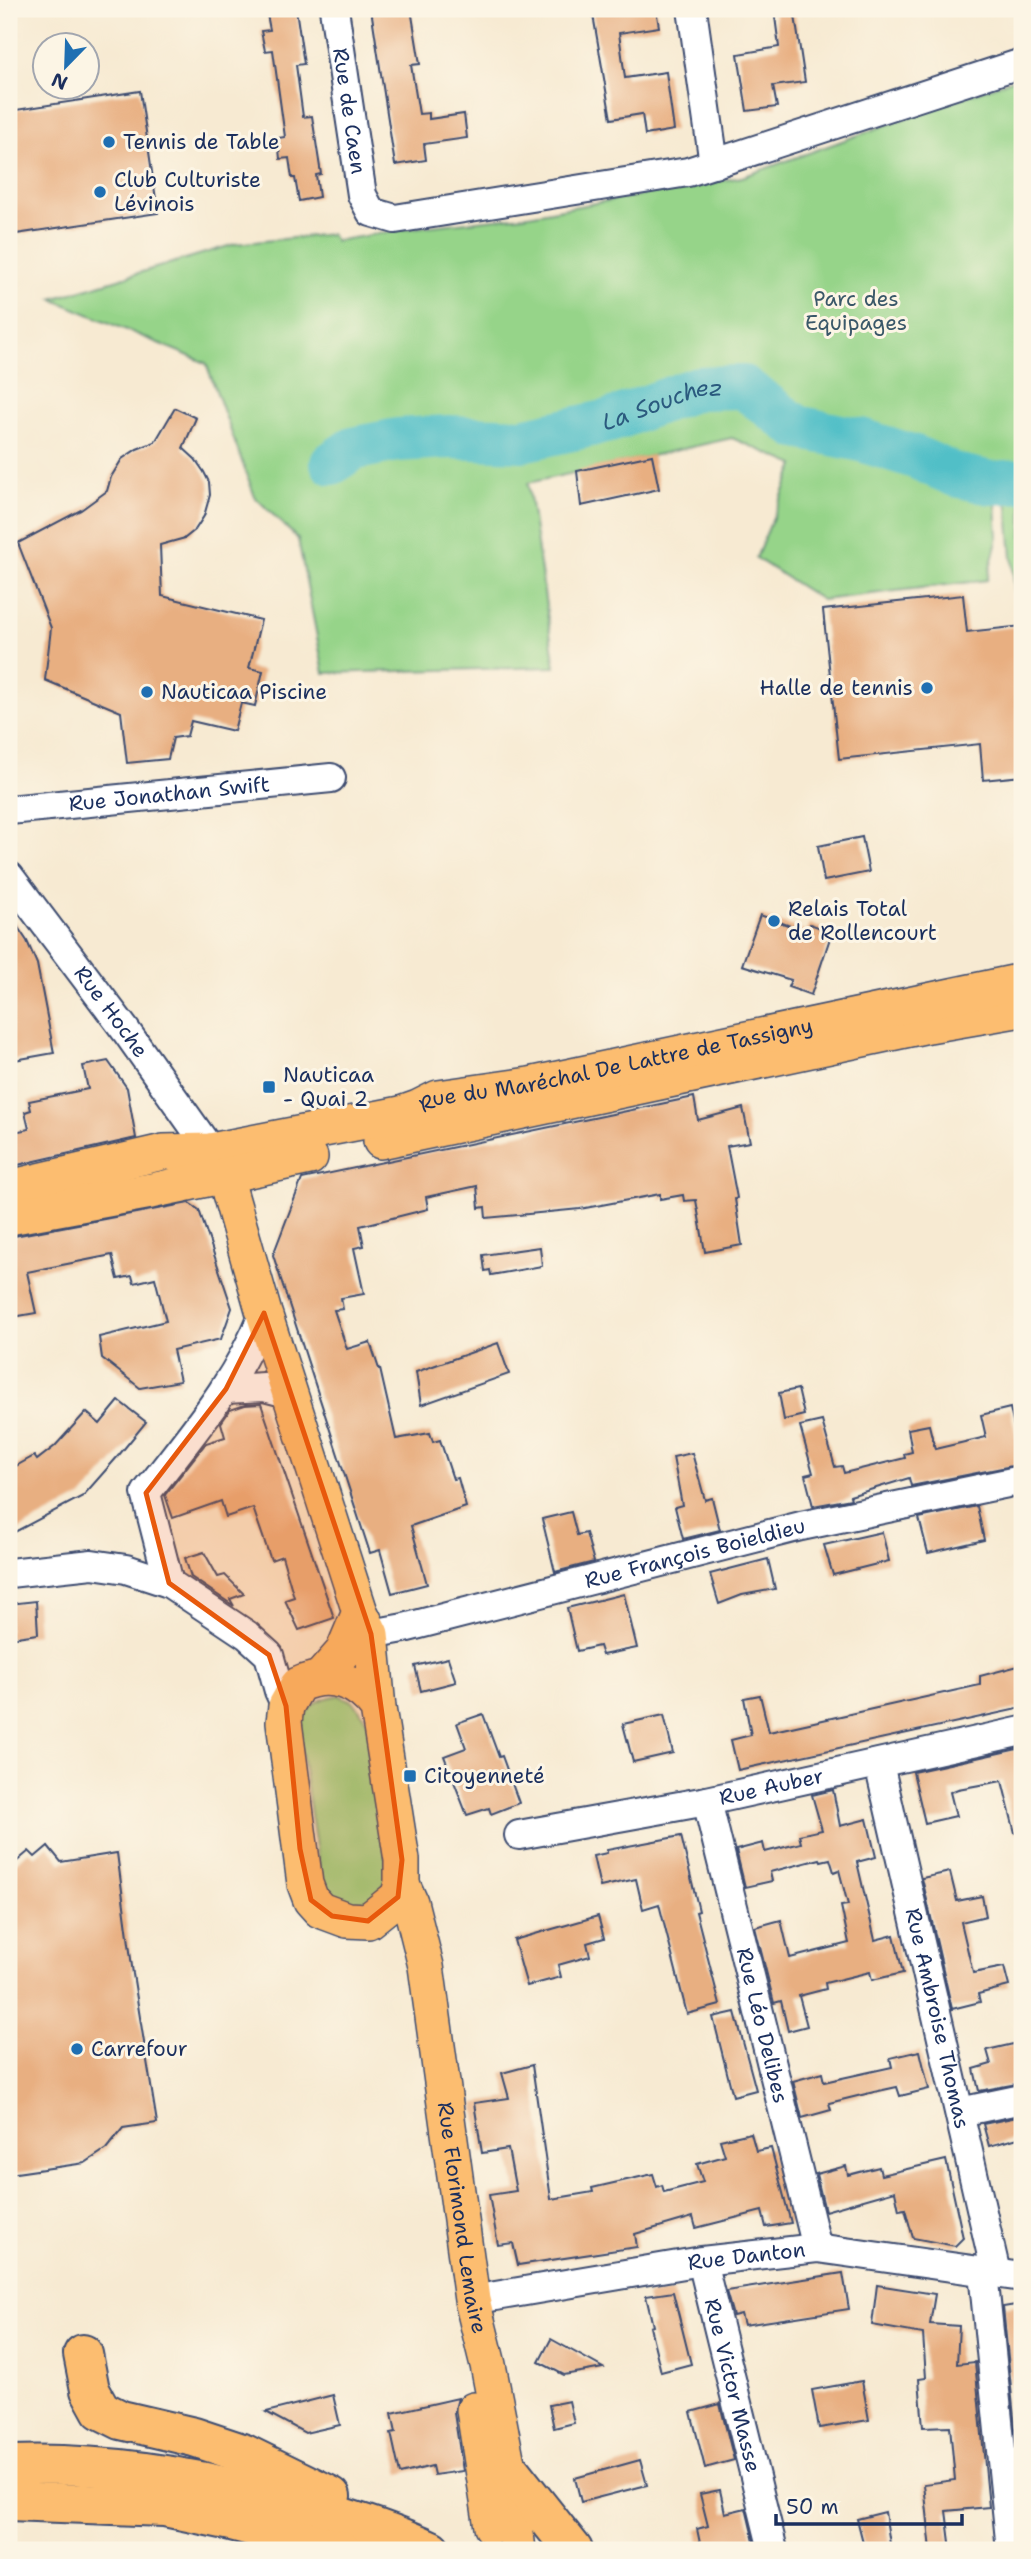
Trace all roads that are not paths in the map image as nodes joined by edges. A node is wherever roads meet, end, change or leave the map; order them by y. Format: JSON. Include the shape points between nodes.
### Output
{"nodes":[{"id":1,"x":334,"y":9,"type":"edge"},
{"id":2,"x":692,"y":9,"type":"edge"},
{"id":3,"x":1022,"y":63,"type":"edge"},
{"id":4,"x":714,"y":164,"type":"junction"},
{"id":5,"x":331,"y":778,"type":"dead end"},
{"id":6,"x":9,"y":810,"type":"edge"},
{"id":7,"x":9,"y":876,"type":"edge"},
{"id":8,"x":1022,"y":981,"type":"edge"},
{"id":9,"x":1022,"y":1009,"type":"edge"},
{"id":10,"x":218,"y":1163,"type":"junction"},
{"id":11,"x":9,"y":1188,"type":"edge"},
{"id":12,"x":9,"y":1217,"type":"edge"},
{"id":13,"x":264,"y":1313,"type":"junction"},
{"id":14,"x":226,"y":1389,"type":"junction"},
{"id":15,"x":291,"y":1394,"type":"junction"},
{"id":16,"x":1022,"y":1480,"type":"edge"},
{"id":17,"x":9,"y":1573,"type":"edge"},
{"id":18,"x":169,"y":1583,"type":"junction"},
{"id":19,"x":366,"y":1623,"type":"junction"},
{"id":20,"x":320,"y":1678,"type":"junction"},
{"id":21,"x":286,"y":1706,"type":"junction"},
{"id":22,"x":378,"y":1708,"type":"junction"},
{"id":23,"x":1022,"y":1731,"type":"edge"},
{"id":24,"x":879,"y":1764,"type":"junction"},
{"id":25,"x":707,"y":1801,"type":"junction"},
{"id":26,"x":519,"y":1835,"type":"dead end"},
{"id":27,"x":402,"y":1884,"type":"junction"},
{"id":28,"x":368,"y":1921,"type":"junction"},
{"id":29,"x":1022,"y":2099,"type":"edge"},
{"id":30,"x":960,"y":2112,"type":"junction"},
{"id":31,"x":817,"y":2248,"type":"junction"},
{"id":32,"x":702,"y":2261,"type":"junction"},
{"id":33,"x":1001,"y":2274,"type":"edge"},
{"id":34,"x":472,"y":2300,"type":"junction"},
{"id":35,"x":83,"y":2354,"type":"dead end"},
{"id":36,"x":9,"y":2465,"type":"edge"},
{"id":37,"x":508,"y":2468,"type":"junction"},
{"id":38,"x":1013,"y":2483,"type":"edge"},
{"id":39,"x":9,"y":2501,"type":"edge"},
{"id":40,"x":505,"y":2537,"type":"edge"},
{"id":41,"x":426,"y":2548,"type":"edge"},
{"id":42,"x":341,"y":2550,"type":"edge"},
{"id":43,"x":573,"y":2550,"type":"edge"},
{"id":44,"x":774,"y":2550,"type":"edge"},
{"id":45,"x":1011,"y":2550,"type":"edge"}],
"edges":[{"from":1,"to":4,"type":"street","name":"Rue de Caen","via":[[362,195],[371,212],[383,218],[688,172]]},
{"from":2,"to":4,"type":"street"},
{"from":3,"to":4,"type":"street"},
{"from":5,"to":6,"type":"street","name":"Rue Jonathan Swift"},
{"from":7,"to":10,"type":"street","name":"Rue Hoche"},
{"from":8,"to":10,"type":"main road","name":"Rue du Maréchal De Lattre de Tassigny","via":[[530,1085],[438,1098],[401,1114]]},
{"from":9,"to":10,"type":"main road","name":"Rue du Maréchal De Lattre de Tassigny"},
{"from":10,"to":11,"type":"main road","via":[[163,1152]]},
{"from":10,"to":12,"type":"main road"},
{"from":10,"to":13,"type":"main road","name":"Rue Florimond Lemaire"},
{"from":13,"to":14,"type":"street","via":[[250,1349]]},
{"from":13,"to":15,"type":"main road","name":"Rue Florimond Lemaire"},
{"from":14,"to":15,"type":"street","via":[[264,1387]]},
{"from":14,"to":18,"type":"street","via":[[146,1493]]},
{"from":15,"to":19,"type":"main road","name":"Rue Florimond Lemaire"},
{"from":16,"to":19,"type":"street","name":"Rue François Boieldieu","via":[[801,1526],[417,1625]]},
{"from":17,"to":18,"type":"street","via":[[92,1564]]},
{"from":18,"to":21,"type":"street","via":[[269,1655]]},
{"from":19,"to":20,"type":"main road"},
{"from":19,"to":22,"type":"main road","name":"Rue Florimond Lemaire"},
{"from":20,"to":21,"type":"main road","via":[[298,1685]]},
{"from":20,"to":22,"type":"main road","via":[[356,1685]]},
{"from":21,"to":28,"type":"main road","via":[[284,1722],[305,1884],[311,1900],[320,1910],[347,1920]]},
{"from":22,"to":27,"type":"main road","name":"Rue Florimond Lemaire"},
{"from":23,"to":24,"type":"street","name":"Rue Auber"},
{"from":24,"to":25,"type":"street","name":"Rue Auber"},
{"from":24,"to":30,"type":"street","name":"Rue Ambroise Thomas"},
{"from":25,"to":26,"type":"street","name":"Rue Auber"},
{"from":25,"to":31,"type":"street","name":"Rue Léo Delibes"},
{"from":27,"to":28,"type":"main road","via":[[398,1897]]},
{"from":27,"to":34,"type":"main road","name":"Rue Florimond Lemaire","via":[[426,1966]]},
{"from":28,"to":40,"type":"main road","name":"Rue Florimond Lemaire","via":[[397,1942],[411,1980]]},
{"from":29,"to":30,"type":"street"},
{"from":30,"to":33,"type":"street","name":"Rue Ambroise Thomas"},
{"from":31,"to":32,"type":"street","name":"Rue Danton"},
{"from":31,"to":33,"type":"street","name":"Rue Danton"},
{"from":32,"to":34,"type":"street","name":"Rue Danton"},
{"from":32,"to":44,"type":"street","name":"Rue Victor Masse"},
{"from":33,"to":38,"type":"street","name":"Rue Ambroise Thomas"},
{"from":34,"to":37,"type":"main road","name":"Rue Florimond Lemaire"},
{"from":35,"to":41,"type":"highway","via":[[90,2390],[101,2410],[121,2420],[245,2454]]},
{"from":36,"to":41,"type":"highway","via":[[140,2470],[202,2480],[340,2516]]},
{"from":37,"to":40,"type":"main road","name":"Rue Florimond Lemaire"},
{"from":37,"to":43,"type":"highway"},
{"from":38,"to":45,"type":"street","name":"Rue Ambroise Thomas"},
{"from":39,"to":42,"type":"highway","via":[[164,2507]]}]}
